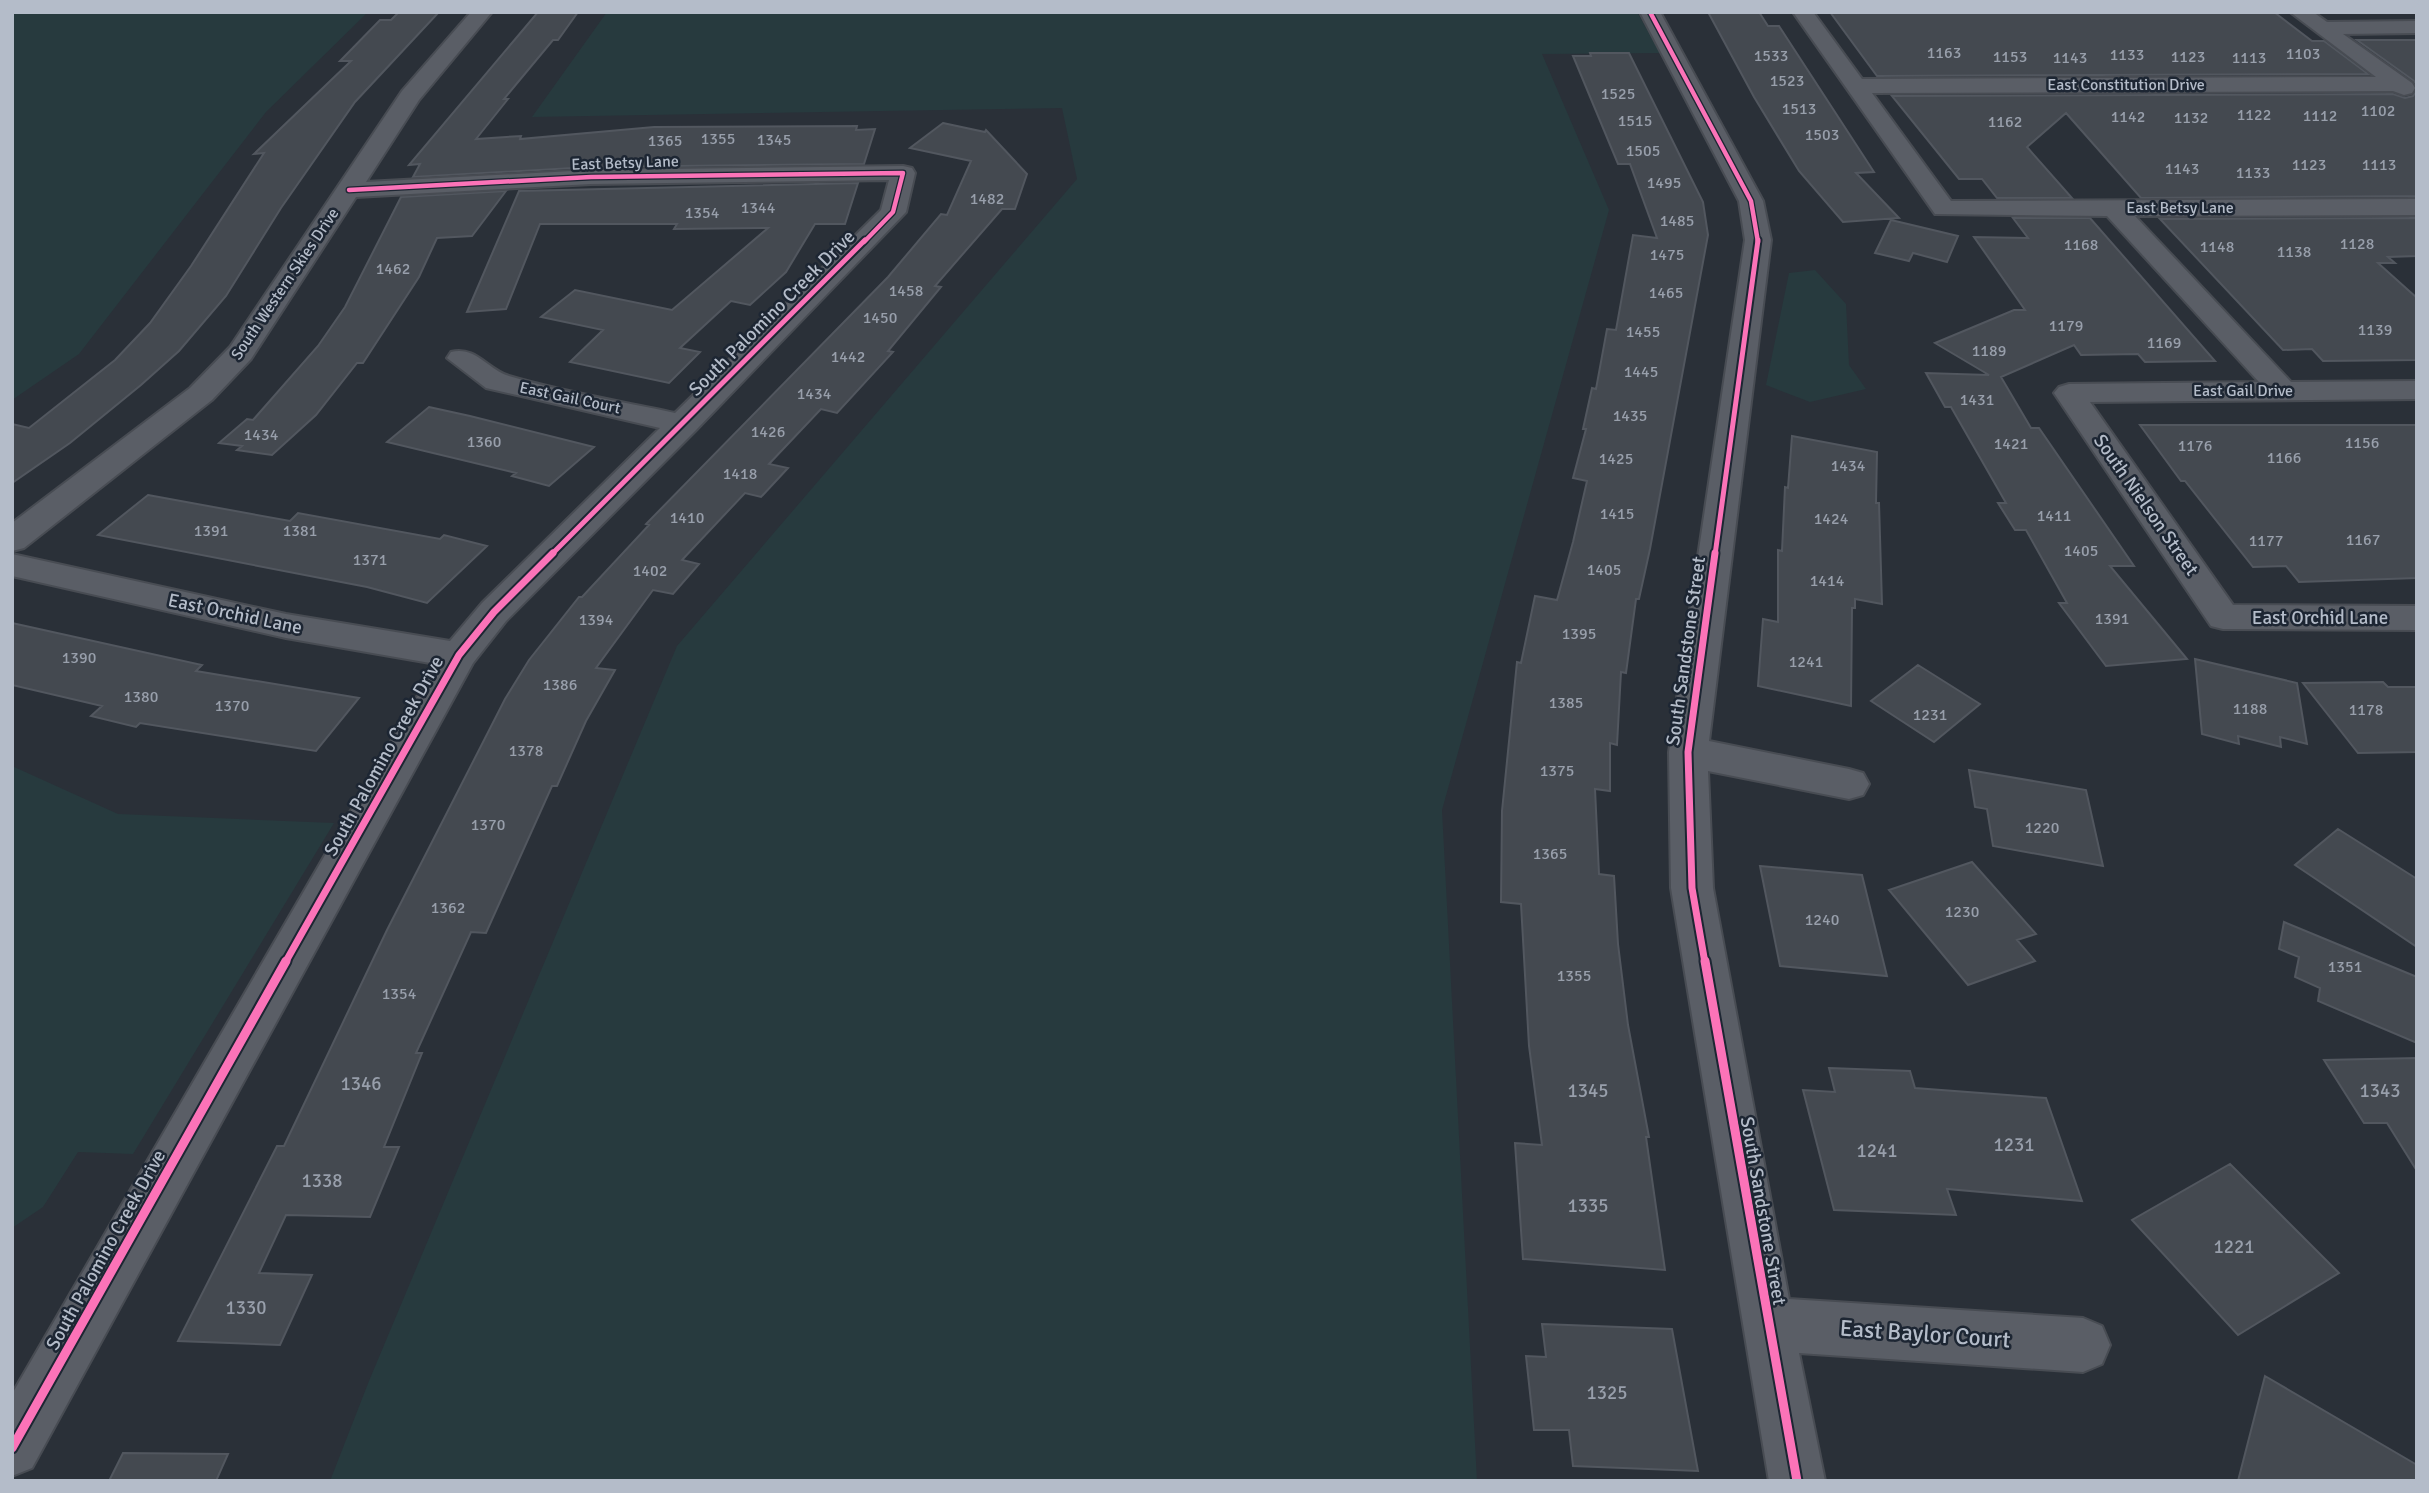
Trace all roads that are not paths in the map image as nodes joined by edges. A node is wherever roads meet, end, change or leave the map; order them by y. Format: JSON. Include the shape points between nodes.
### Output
{"nodes":[{"id":1,"x":482,"y":12,"type":"edge"},
{"id":2,"x":1650,"y":12,"type":"edge"},
{"id":3,"x":1803,"y":12,"type":"edge"},
{"id":4,"x":2300,"y":12,"type":"edge"},
{"id":5,"x":2322,"y":27,"type":"junction"},
{"id":6,"x":2417,"y":27,"type":"edge"},
{"id":7,"x":2398,"y":84,"type":"junction"},
{"id":8,"x":1854,"y":86,"type":"junction"},
{"id":9,"x":2417,"y":98,"type":"edge"},
{"id":10,"x":903,"y":173,"type":"joint"},
{"id":11,"x":349,"y":190,"type":"junction"},
{"id":12,"x":2417,"y":207,"type":"edge"},
{"id":13,"x":2114,"y":208,"type":"junction"},
{"id":14,"x":461,"y":358,"type":"dead end"},
{"id":15,"x":2417,"y":390,"type":"edge"},
{"id":16,"x":2283,"y":391,"type":"junction"},
{"id":17,"x":2069,"y":393,"type":"joint"},
{"id":18,"x":685,"y":424,"type":"junction"},
{"id":19,"x":12,"y":540,"type":"edge"},
{"id":20,"x":12,"y":565,"type":"edge"},
{"id":21,"x":2223,"y":617,"type":"joint"},
{"id":22,"x":2417,"y":618,"type":"edge"},
{"id":23,"x":460,"y":655,"type":"junction"},
{"id":24,"x":1688,"y":752,"type":"junction"},
{"id":25,"x":1849,"y":784,"type":"dead end"},
{"id":26,"x":1767,"y":1324,"type":"junction"},
{"id":27,"x":2083,"y":1345,"type":"dead end"},
{"id":28,"x":12,"y":1448,"type":"edge"},
{"id":29,"x":1797,"y":1481,"type":"edge"}],
"edges":[{"from":1,"to":11,"type":"street","name":"South Western Skies Drive","via":[[410,96]]},
{"from":2,"to":24,"type":"street","name":"South Sandstone Street","via":[[1751,201],[1758,240]]},
{"from":3,"to":8,"type":"street"},
{"from":4,"to":5,"type":"street"},
{"from":5,"to":6,"type":"street"},
{"from":5,"to":7,"type":"street"},
{"from":7,"to":8,"type":"street","name":"East Constitution Drive"},
{"from":7,"to":9,"type":"street"},
{"from":8,"to":13,"type":"street","name":"East Betsy Lane","via":[[1944,209]]},
{"from":10,"to":11,"type":"street","name":"East Betsy Lane","via":[[591,177]]},
{"from":10,"to":18,"type":"street","name":"South Palomino Creek Drive","via":[[893,212]]},
{"from":11,"to":19,"type":"street","name":"South Western Skies Drive","via":[[241,353],[201,394]]},
{"from":12,"to":13,"type":"street","name":"East Betsy Lane"},
{"from":13,"to":16,"type":"street"},
{"from":14,"to":18,"type":"street","name":"East Gail Court","via":[[496,382]]},
{"from":15,"to":16,"type":"street","name":"East Gail Drive"},
{"from":16,"to":17,"type":"street","name":"East Gail Drive"},
{"from":17,"to":21,"type":"street","name":"South Nielson Street"},
{"from":18,"to":23,"type":"street","name":"South Palomino Creek Drive","via":[[494,612]]},
{"from":20,"to":23,"type":"street","name":"East Orchid Lane","via":[[286,626]]},
{"from":21,"to":22,"type":"street","name":"East Orchid Lane"},
{"from":23,"to":28,"type":"street","name":"South Palomino Creek Drive"},
{"from":24,"to":25,"type":"street"},
{"from":24,"to":26,"type":"street","name":"South Sandstone Street","via":[[1692,888]]},
{"from":26,"to":27,"type":"street","name":"East Baylor Court"},
{"from":26,"to":29,"type":"street","name":"South Sandstone Street"}]}
